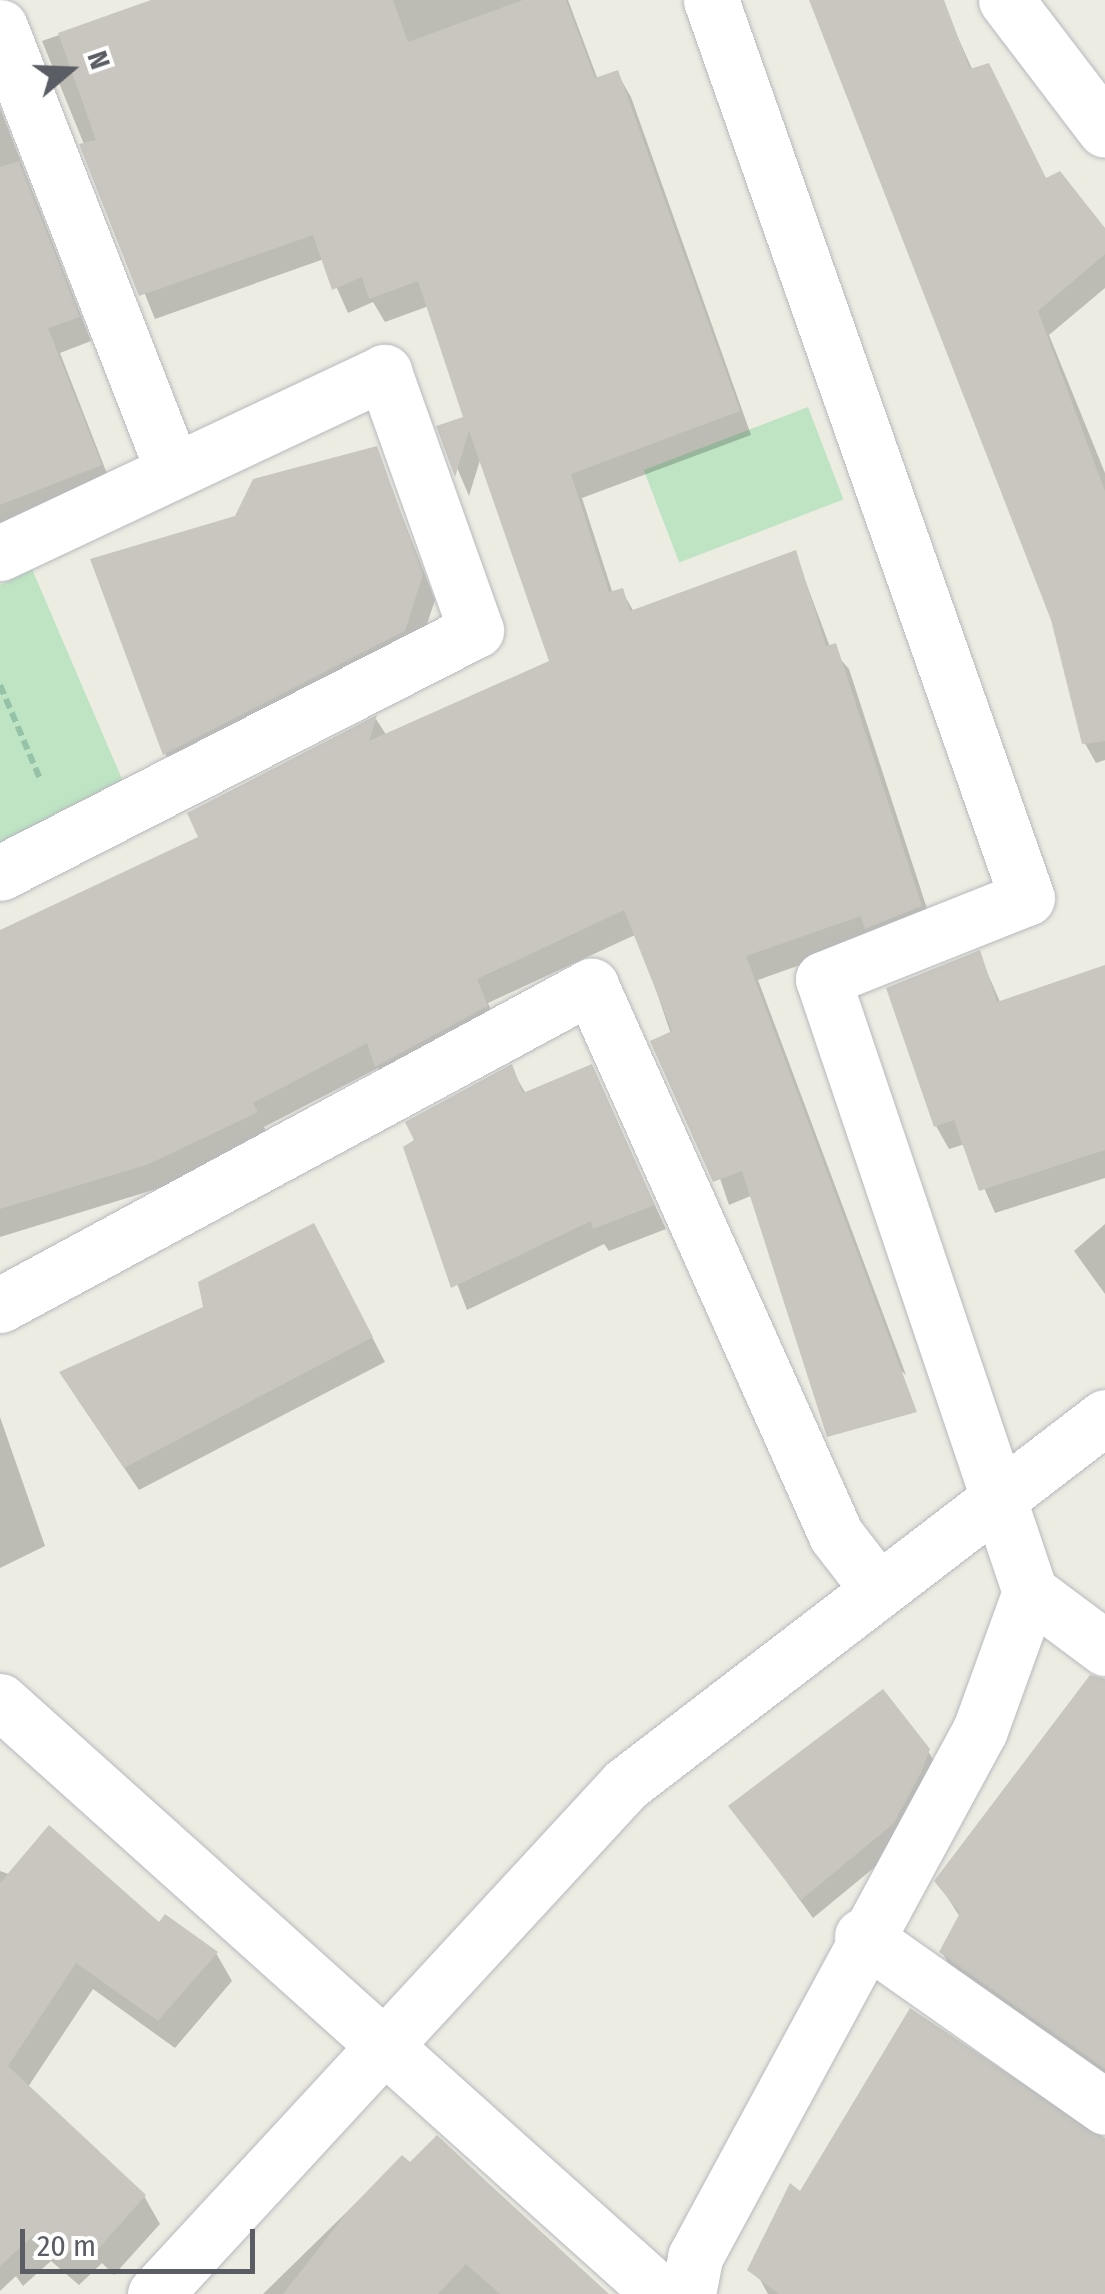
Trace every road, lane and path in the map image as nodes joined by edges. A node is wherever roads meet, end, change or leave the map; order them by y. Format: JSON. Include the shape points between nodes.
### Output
{"nodes":[{"id":1,"x":710,"y":0,"type":"edge"},
{"id":2,"x":1006,"y":0,"type":"edge"},
{"id":3,"x":0,"y":27,"type":"edge"},
{"id":4,"x":1105,"y":130,"type":"edge"},
{"id":5,"x":172,"y":468,"type":"junction"},
{"id":6,"x":0,"y":554,"type":"edge"},
{"id":7,"x":0,"y":685,"type":"edge"},
{"id":8,"x":43,"y":786,"type":"dead end"},
{"id":9,"x":0,"y":873,"type":"edge"},
{"id":10,"x":0,"y":1305,"type":"edge"},
{"id":11,"x":1105,"y":1417,"type":"edge"},
{"id":12,"x":997,"y":1496,"type":"junction"},
{"id":13,"x":876,"y":1586,"type":"junction"},
{"id":14,"x":1030,"y":1592,"type":"junction"},
{"id":15,"x":1105,"y":1648,"type":"edge"},
{"id":16,"x":0,"y":1701,"type":"edge"},
{"id":17,"x":862,"y":1936,"type":"junction"},
{"id":18,"x":385,"y":2038,"type":"junction"},
{"id":19,"x":1105,"y":2107,"type":"edge"},
{"id":20,"x":155,"y":2294,"type":"edge"},
{"id":21,"x":661,"y":2294,"type":"edge"},
{"id":22,"x":688,"y":2294,"type":"edge"}],
"edges":[{"from":1,"to":12,"type":"street","via":[[1027,898],[823,979]]},
{"from":2,"to":4,"type":"street"},
{"from":3,"to":5,"type":"street"},
{"from":5,"to":6,"type":"street"},
{"from":5,"to":9,"type":"street","via":[[384,372],[476,630]]},
{"from":7,"to":8,"type":"path"},
{"from":10,"to":13,"type":"street","via":[[592,986],[836,1535]]},
{"from":11,"to":12,"type":"street"},
{"from":12,"to":13,"type":"street"},
{"from":12,"to":14,"type":"street"},
{"from":13,"to":18,"type":"street","via":[[626,1784]]},
{"from":14,"to":15,"type":"street"},
{"from":14,"to":17,"type":"street","via":[[980,1730]]},
{"from":16,"to":18,"type":"street"},
{"from":17,"to":19,"type":"street"},
{"from":17,"to":22,"type":"street","via":[[695,2257]]},
{"from":18,"to":20,"type":"street"},
{"from":18,"to":21,"type":"street"}]}
